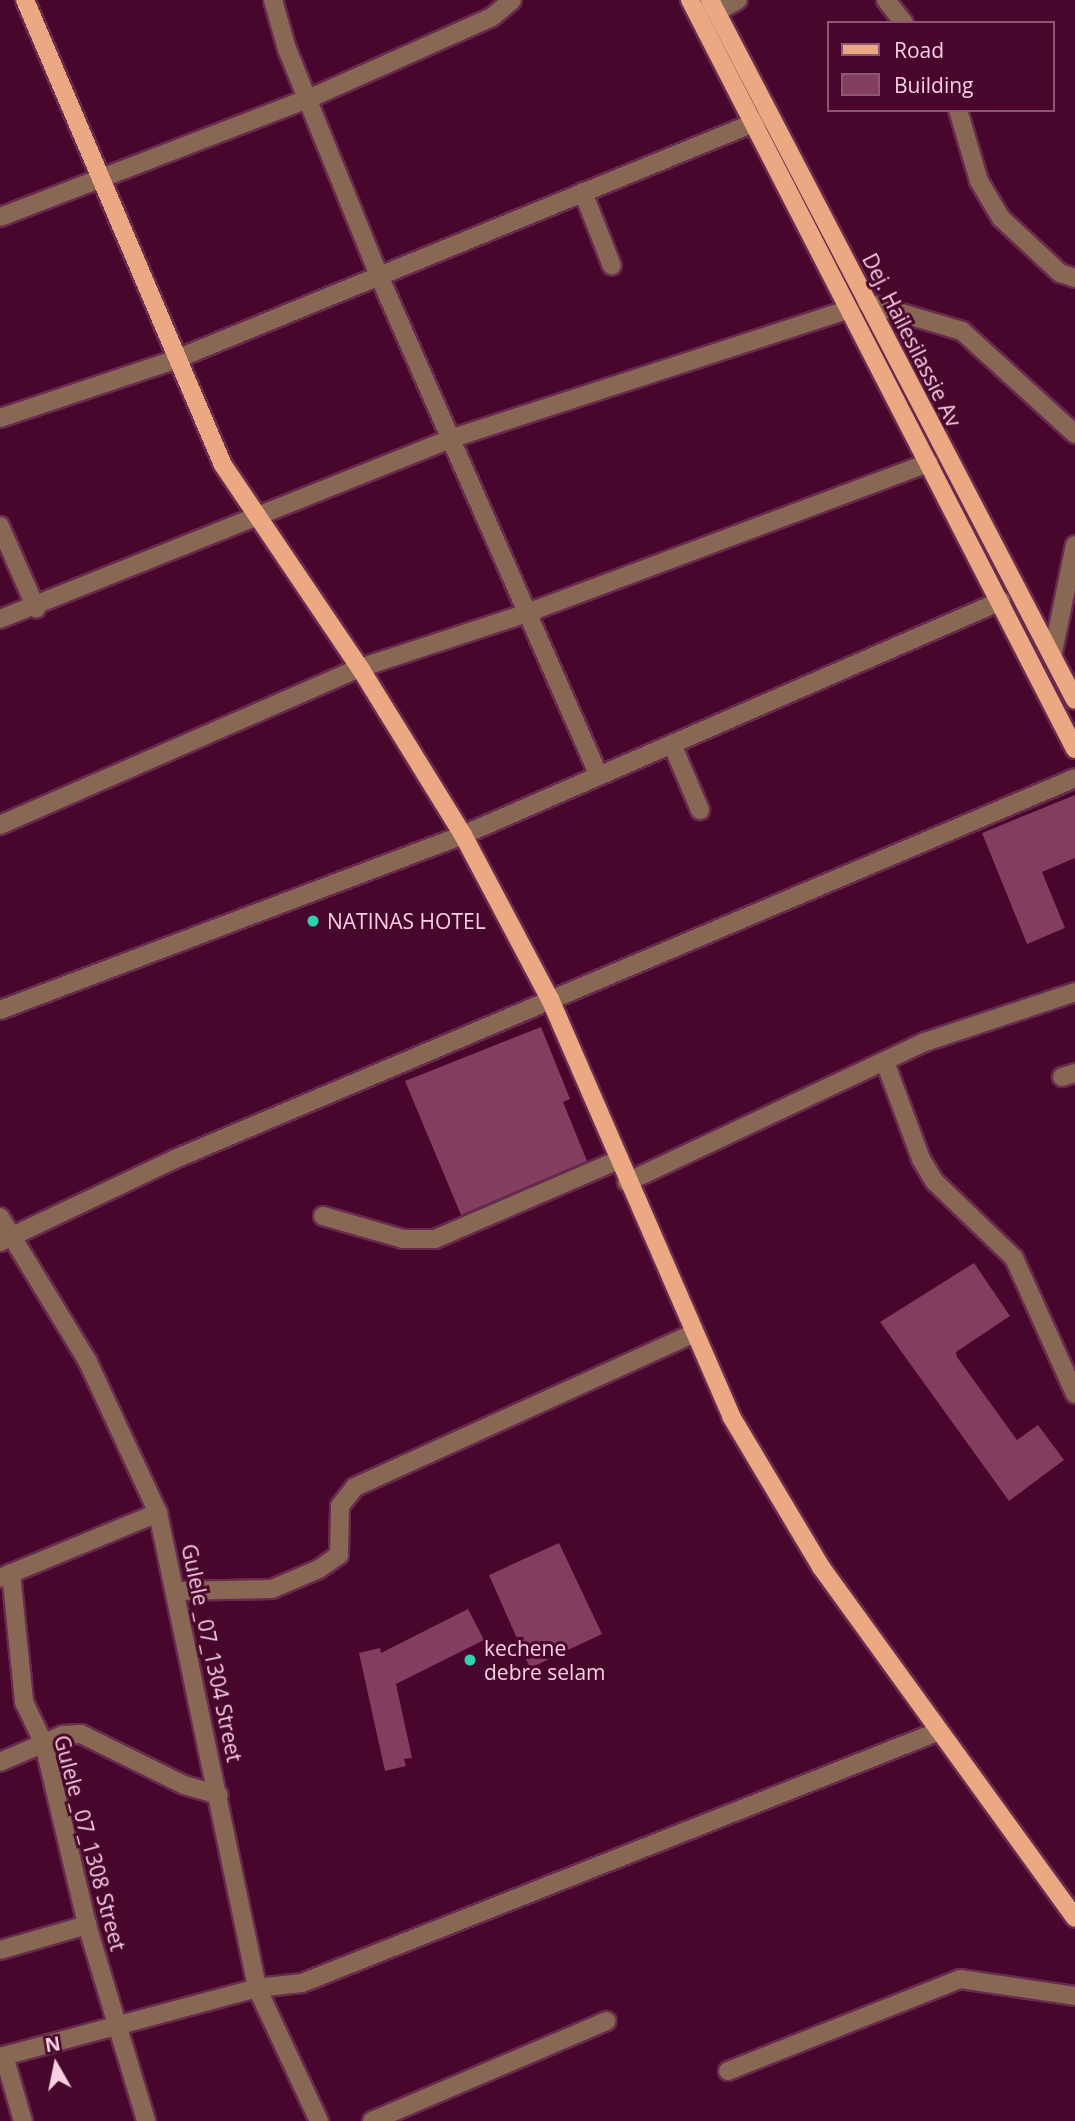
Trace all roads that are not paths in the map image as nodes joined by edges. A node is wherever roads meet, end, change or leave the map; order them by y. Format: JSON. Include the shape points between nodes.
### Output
{"nodes":[{"id":1,"x":25,"y":0,"type":"edge"},
{"id":2,"x":273,"y":0,"type":"edge"},
{"id":3,"x":512,"y":0,"type":"edge"},
{"id":4,"x":690,"y":0,"type":"edge"},
{"id":5,"x":738,"y":0,"type":"edge"},
{"id":6,"x":886,"y":0,"type":"edge"},
{"id":7,"x":714,"y":6,"type":"edge"},
{"id":8,"x":902,"y":21,"type":"edge"},
{"id":9,"x":309,"y":99,"type":"junction"},
{"id":10,"x":959,"y":112,"type":"edge"},
{"id":11,"x":756,"y":122,"type":"junction"},
{"id":12,"x":96,"y":176,"type":"junction"},
{"id":13,"x":583,"y":192,"type":"junction"},
{"id":14,"x":0,"y":217,"type":"edge"},
{"id":15,"x":611,"y":265,"type":"dead end"},
{"id":16,"x":380,"y":278,"type":"junction"},
{"id":17,"x":1075,"y":278,"type":"edge"},
{"id":18,"x":867,"y":303,"type":"junction"},
{"id":19,"x":848,"y":310,"type":"junction"},
{"id":20,"x":174,"y":360,"type":"junction"},
{"id":21,"x":0,"y":418,"type":"edge"},
{"id":22,"x":1075,"y":434,"type":"edge"},
{"id":23,"x":453,"y":438,"type":"junction"},
{"id":24,"x":929,"y":463,"type":"junction"},
{"id":25,"x":258,"y":519,"type":"junction"},
{"id":26,"x":0,"y":526,"type":"edge"},
{"id":27,"x":1075,"y":545,"type":"edge"},
{"id":28,"x":1001,"y":601,"type":"junction"},
{"id":29,"x":36,"y":608,"type":"junction"},
{"id":30,"x":527,"y":612,"type":"junction"},
{"id":31,"x":0,"y":619,"type":"edge"},
{"id":32,"x":1052,"y":653,"type":"junction"},
{"id":33,"x":360,"y":668,"type":"junction"},
{"id":34,"x":1075,"y":700,"type":"edge"},
{"id":35,"x":672,"y":744,"type":"junction"},
{"id":36,"x":1075,"y":750,"type":"edge"},
{"id":37,"x":599,"y":776,"type":"junction"},
{"id":38,"x":1075,"y":778,"type":"edge"},
{"id":39,"x":700,"y":810,"type":"dead end"},
{"id":40,"x":0,"y":825,"type":"edge"},
{"id":41,"x":463,"y":835,"type":"junction"},
{"id":42,"x":1075,"y":992,"type":"edge"},
{"id":43,"x":550,"y":999,"type":"junction"},
{"id":44,"x":0,"y":1010,"type":"edge"},
{"id":45,"x":886,"y":1062,"type":"junction"},
{"id":46,"x":618,"y":1160,"type":"junction"},
{"id":47,"x":627,"y":1182,"type":"junction"},
{"id":48,"x":323,"y":1216,"type":"dead end"},
{"id":49,"x":0,"y":1217,"type":"edge"},
{"id":50,"x":7,"y":1240,"type":"edge"},
{"id":51,"x":693,"y":1334,"type":"junction"},
{"id":52,"x":1075,"y":1394,"type":"edge"},
{"id":53,"x":158,"y":1513,"type":"junction"},
{"id":54,"x":5,"y":1576,"type":"edge"},
{"id":55,"x":177,"y":1591,"type":"junction"},
{"id":56,"x":937,"y":1732,"type":"junction"},
{"id":57,"x":44,"y":1744,"type":"junction"},
{"id":58,"x":0,"y":1762,"type":"edge"},
{"id":59,"x":219,"y":1795,"type":"junction"},
{"id":60,"x":1075,"y":1917,"type":"edge"},
{"id":61,"x":87,"y":1925,"type":"junction"},
{"id":62,"x":0,"y":1950,"type":"edge"},
{"id":63,"x":257,"y":1988,"type":"junction"},
{"id":64,"x":1075,"y":1996,"type":"edge"},
{"id":65,"x":607,"y":2021,"type":"dead end"},
{"id":66,"x":116,"y":2023,"type":"junction"},
{"id":67,"x":2,"y":2057,"type":"edge"},
{"id":68,"x":728,"y":2071,"type":"dead end"},
{"id":69,"x":23,"y":2121,"type":"edge"},
{"id":70,"x":146,"y":2121,"type":"edge"},
{"id":71,"x":319,"y":2121,"type":"edge"},
{"id":72,"x":372,"y":2121,"type":"edge"}],
"edges":[{"from":1,"to":12,"type":"main road"},
{"from":2,"to":9,"type":"street"},
{"from":3,"to":9,"type":"street","via":[[492,17]]},
{"from":4,"to":11,"type":"main road"},
{"from":5,"to":7,"type":"street"},
{"from":6,"to":8,"type":"street"},
{"from":7,"to":18,"type":"main road","name":"Dej. Hailesilassie Av"},
{"from":9,"to":12,"type":"street"},
{"from":9,"to":16,"type":"street"},
{"from":10,"to":17,"type":"street","via":[[979,181],[1001,218],[1060,273]]},
{"from":11,"to":13,"type":"street"},
{"from":11,"to":19,"type":"main road"},
{"from":12,"to":14,"type":"street"},
{"from":12,"to":20,"type":"main road"},
{"from":13,"to":15,"type":"street"},
{"from":13,"to":16,"type":"street"},
{"from":16,"to":20,"type":"street"},
{"from":16,"to":23,"type":"street"},
{"from":18,"to":22,"type":"street","via":[[962,331]]},
{"from":18,"to":32,"type":"main road","name":"Dej. Hailesilassie Av"},
{"from":19,"to":23,"type":"street"},
{"from":19,"to":24,"type":"main road"},
{"from":20,"to":21,"type":"street"},
{"from":20,"to":25,"type":"main road","via":[[223,466]]},
{"from":23,"to":25,"type":"street"},
{"from":23,"to":30,"type":"street"},
{"from":24,"to":28,"type":"main road"},
{"from":24,"to":30,"type":"street"},
{"from":25,"to":29,"type":"street"},
{"from":25,"to":33,"type":"main road"},
{"from":26,"to":29,"type":"street"},
{"from":27,"to":32,"type":"street"},
{"from":28,"to":35,"type":"street"},
{"from":28,"to":36,"type":"main road"},
{"from":29,"to":31,"type":"street"},
{"from":30,"to":33,"type":"street"},
{"from":30,"to":37,"type":"street"},
{"from":32,"to":34,"type":"main road","name":"Dej. Hailesilassie Av"},
{"from":33,"to":40,"type":"street"},
{"from":33,"to":41,"type":"main road"},
{"from":35,"to":37,"type":"street"},
{"from":35,"to":39,"type":"street"},
{"from":37,"to":41,"type":"street"},
{"from":38,"to":43,"type":"street"},
{"from":41,"to":43,"type":"main road"},
{"from":41,"to":44,"type":"street"},
{"from":42,"to":45,"type":"street","via":[[925,1042]]},
{"from":43,"to":46,"type":"main road"},
{"from":43,"to":50,"type":"street","via":[[175,1159]]},
{"from":45,"to":47,"type":"street"},
{"from":45,"to":52,"type":"street","via":[[921,1159],[934,1181],[1014,1258]]},
{"from":46,"to":47,"type":"main road"},
{"from":46,"to":48,"type":"street","via":[[435,1239],[404,1239]]},
{"from":47,"to":51,"type":"main road"},
{"from":49,"to":50,"type":"street","name":"Gulele _07_1304 Street"},
{"from":50,"to":53,"type":"street","name":"Gulele _07_1304 Street","via":[[88,1362]]},
{"from":51,"to":55,"type":"street","via":[[355,1487],[340,1506],[340,1555],[319,1569],[272,1589]]},
{"from":51,"to":56,"type":"main road","via":[[731,1416],[821,1567]]},
{"from":53,"to":54,"type":"street"},
{"from":53,"to":55,"type":"street","name":"Gulele _07_1304 Street"},
{"from":54,"to":57,"type":"street","name":"Gulele _07_1308 Street","via":[[24,1702]]},
{"from":55,"to":59,"type":"street","name":"Gulele _07_1304 Street"},
{"from":56,"to":60,"type":"main road"},
{"from":56,"to":63,"type":"street","via":[[302,1983]]},
{"from":57,"to":58,"type":"street"},
{"from":57,"to":59,"type":"street","via":[[82,1734],[184,1785]]},
{"from":57,"to":61,"type":"street","name":"Gulele _07_1308 Street"},
{"from":59,"to":63,"type":"street","name":"Gulele _07_1304 Street"},
{"from":61,"to":62,"type":"street"},
{"from":61,"to":66,"type":"street","name":"Gulele _07_1308 Street"},
{"from":63,"to":66,"type":"street"},
{"from":63,"to":71,"type":"street","name":"Gulele _07_1304 Street"},
{"from":64,"to":68,"type":"street","via":[[960,1979]]},
{"from":65,"to":72,"type":"street"},
{"from":66,"to":67,"type":"street"},
{"from":66,"to":70,"type":"street","name":"Gulele _07_1308 Street"},
{"from":67,"to":69,"type":"street"}]}
